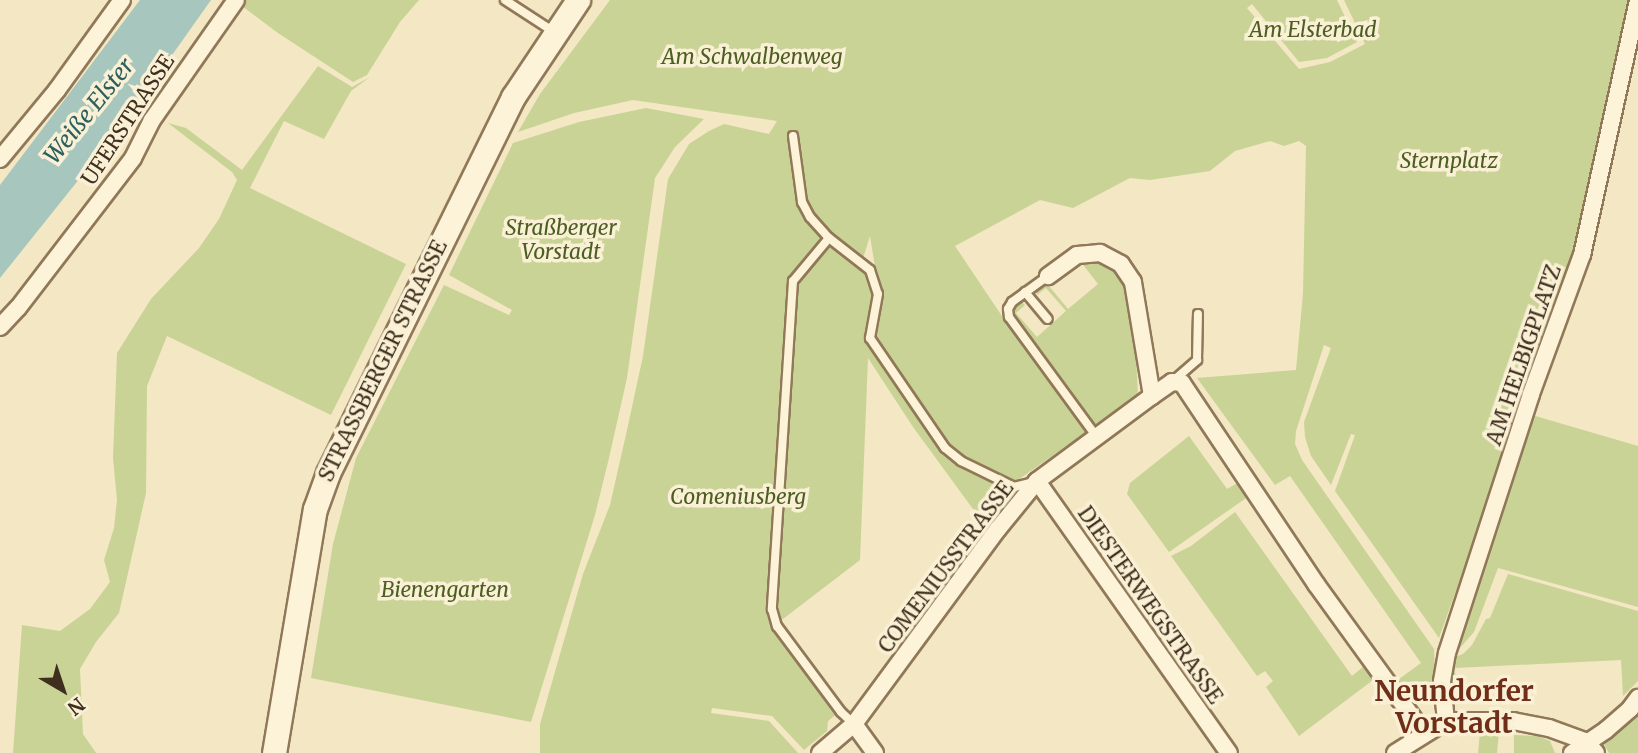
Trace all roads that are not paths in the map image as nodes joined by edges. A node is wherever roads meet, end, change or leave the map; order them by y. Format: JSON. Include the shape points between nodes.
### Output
{"nodes":[{"id":1,"x":122,"y":0,"type":"edge"},
{"id":2,"x":236,"y":0,"type":"edge"},
{"id":3,"x":505,"y":0,"type":"edge"},
{"id":4,"x":578,"y":0,"type":"edge"},
{"id":5,"x":1638,"y":0,"type":"edge"},
{"id":6,"x":554,"y":32,"type":"junction"},
{"id":7,"x":793,"y":136,"type":"dead end"},
{"id":8,"x":0,"y":159,"type":"edge"},
{"id":9,"x":829,"y":238,"type":"junction"},
{"id":10,"x":1048,"y":276,"type":"joint"},
{"id":11,"x":1025,"y":292,"type":"junction"},
{"id":12,"x":1198,"y":314,"type":"dead end"},
{"id":13,"x":1048,"y":319,"type":"dead end"},
{"id":14,"x":0,"y":327,"type":"edge"},
{"id":15,"x":1172,"y":382,"type":"junction"},
{"id":16,"x":1152,"y":396,"type":"junction"},
{"id":17,"x":1096,"y":436,"type":"junction"},
{"id":18,"x":1037,"y":481,"type":"junction"},
{"id":19,"x":1638,"y":698,"type":"edge"},
{"id":20,"x":1446,"y":721,"type":"junction"},
{"id":21,"x":854,"y":724,"type":"junction"},
{"id":22,"x":1424,"y":733,"type":"junction"},
{"id":23,"x":1591,"y":747,"type":"edge"},
{"id":24,"x":274,"y":753,"type":"edge"},
{"id":25,"x":820,"y":753,"type":"edge"},
{"id":26,"x":875,"y":753,"type":"edge"},
{"id":27,"x":1229,"y":753,"type":"edge"},
{"id":28,"x":1395,"y":753,"type":"edge"},
{"id":29,"x":1572,"y":753,"type":"edge"}],
"edges":[{"from":1,"to":8,"type":"street"},
{"from":2,"to":14,"type":"street","name":"UFERSTRASSE","via":[[152,120],[133,158]]},
{"from":3,"to":6,"type":"lane"},
{"from":4,"to":6,"type":"main road","name":"STRASSBERGER STRASSE"},
{"from":5,"to":20,"type":"street","name":"AM HELBIGPLATZ","via":[[1582,255],[1531,394],[1447,653],[1442,681]]},
{"from":6,"to":24,"type":"main road","name":"STRASSBERGER STRASSE","via":[[513,97],[328,473],[315,509]]},
{"from":7,"to":9,"type":"lane","via":[[802,202]]},
{"from":9,"to":18,"type":"lane","via":[[870,270],[878,294],[870,338],[945,448],[1014,487]]},
{"from":9,"to":21,"type":"lane","via":[[793,281],[772,609],[777,626]]},
{"from":10,"to":11,"type":"lane"},
{"from":10,"to":16,"type":"street","via":[[1077,255],[1100,253],[1121,264],[1133,282]]},
{"from":11,"to":13,"type":"lane"},
{"from":11,"to":17,"type":"lane","via":[[1012,302],[1009,317]]},
{"from":12,"to":15,"type":"lane","via":[[1197,360]]},
{"from":15,"to":16,"type":"street","name":"COMENIUSSTRASSE"},
{"from":15,"to":22,"type":"street","via":[[1182,383],[1316,584]]},
{"from":16,"to":17,"type":"street","name":"COMENIUSSTRASSE"},
{"from":17,"to":18,"type":"street","name":"COMENIUSSTRASSE"},
{"from":18,"to":21,"type":"street","name":"COMENIUSSTRASSE"},
{"from":18,"to":27,"type":"street","name":"DIESTERWEGSTRASSE"},
{"from":19,"to":23,"type":"street"},
{"from":20,"to":22,"type":"street"},
{"from":20,"to":23,"type":"street","via":[[1513,722],[1549,728]]},
{"from":21,"to":25,"type":"street","name":"COMENIUSSTRASSE"},
{"from":21,"to":26,"type":"street"},
{"from":22,"to":28,"type":"street"},
{"from":23,"to":29,"type":"street"}]}
